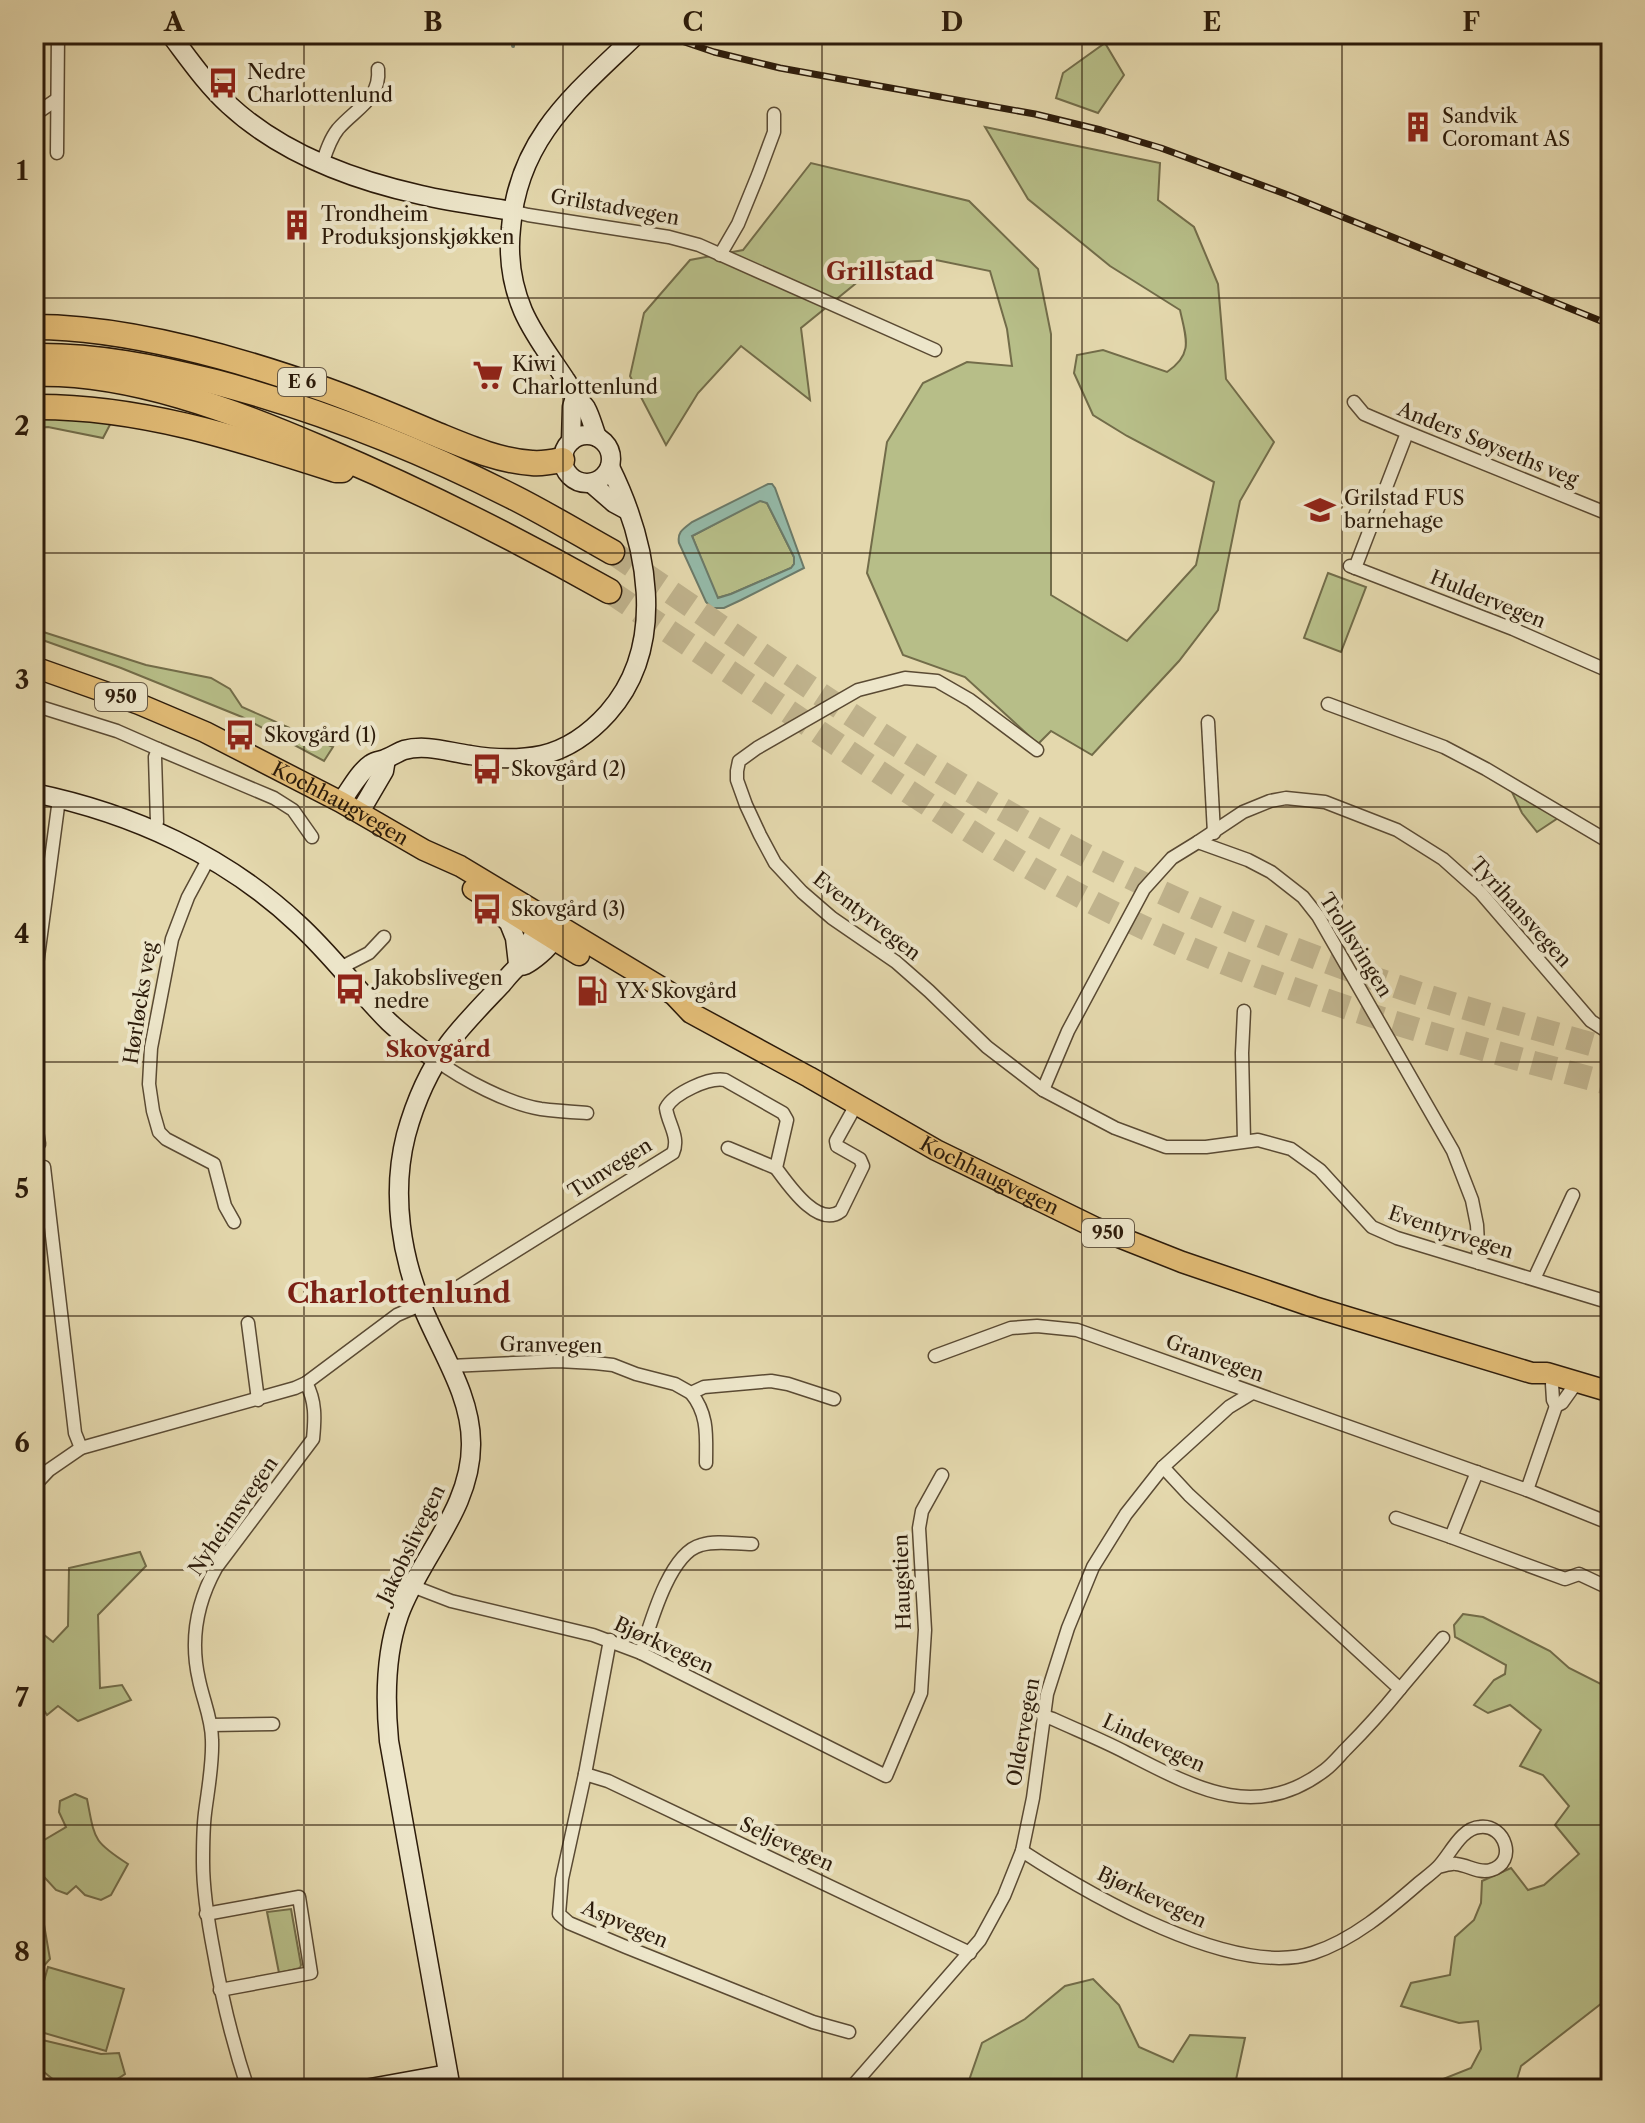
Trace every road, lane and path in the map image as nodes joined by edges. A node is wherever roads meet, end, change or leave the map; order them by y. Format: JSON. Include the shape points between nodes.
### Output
{"nodes":[{"id":1,"x":58,"y":34,"type":"edge"},
{"id":2,"x":170,"y":34,"type":"edge"},
{"id":3,"x":637,"y":34,"type":"edge"},
{"id":4,"x":994,"y":34,"type":"edge"},
{"id":5,"x":1031,"y":34,"type":"edge"},
{"id":6,"x":378,"y":69,"type":"dead end"},
{"id":7,"x":56,"y":100,"type":"junction"},
{"id":8,"x":774,"y":114,"type":"dead end"},
{"id":9,"x":34,"y":115,"type":"edge"},
{"id":10,"x":57,"y":153,"type":"dead end"},
{"id":11,"x":322,"y":164,"type":"junction"},
{"id":12,"x":512,"y":211,"type":"junction"},
{"id":13,"x":720,"y":255,"type":"junction"},
{"id":14,"x":34,"y":327,"type":"edge"},
{"id":15,"x":34,"y":340,"type":"edge"},
{"id":16,"x":935,"y":350,"type":"dead end"},
{"id":17,"x":34,"y":356,"type":"edge"},
{"id":18,"x":136,"y":365,"type":"junction"},
{"id":19,"x":34,"y":374,"type":"edge"},
{"id":20,"x":575,"y":397,"type":"junction"},
{"id":21,"x":1354,"y":402,"type":"dead end"},
{"id":22,"x":34,"y":407,"type":"edge"},
{"id":23,"x":1407,"y":433,"type":"junction"},
{"id":24,"x":597,"y":437,"type":"junction"},
{"id":25,"x":566,"y":450,"type":"junction"},
{"id":26,"x":610,"y":467,"type":"junction"},
{"id":27,"x":369,"y":469,"type":"junction"},
{"id":28,"x":591,"y":483,"type":"junction"},
{"id":29,"x":627,"y":510,"type":"junction"},
{"id":30,"x":1611,"y":515,"type":"edge"},
{"id":31,"x":612,"y":552,"type":"tunnel mouth"},
{"id":32,"x":609,"y":591,"type":"tunnel mouth"},
{"id":33,"x":34,"y":667,"type":"edge"},
{"id":34,"x":1611,"y":672,"type":"edge"},
{"id":35,"x":1328,"y":704,"type":"dead end"},
{"id":36,"x":34,"y":705,"type":"edge"},
{"id":37,"x":1208,"y":722,"type":"dead end"},
{"id":38,"x":158,"y":749,"type":"junction"},
{"id":39,"x":1037,"y":750,"type":"dead end"},
{"id":40,"x":386,"y":759,"type":"junction"},
{"id":41,"x":34,"y":793,"type":"edge"},
{"id":42,"x":59,"y":799,"type":"junction"},
{"id":43,"x":341,"y":802,"type":"junction"},
{"id":44,"x":360,"y":812,"type":"junction"},
{"id":45,"x":153,"y":829,"type":"junction"},
{"id":46,"x":1214,"y":833,"type":"junction"},
{"id":47,"x":312,"y":837,"type":"dead end"},
{"id":48,"x":1198,"y":842,"type":"junction"},
{"id":49,"x":1611,"y":843,"type":"edge"},
{"id":50,"x":424,"y":850,"type":"junction"},
{"id":51,"x":209,"y":858,"type":"junction"},
{"id":52,"x":488,"y":898,"type":"junction"},
{"id":53,"x":548,"y":931,"type":"junction"},
{"id":54,"x":384,"y":937,"type":"dead end"},
{"id":55,"x":518,"y":963,"type":"junction"},
{"id":56,"x":340,"y":968,"type":"junction"},
{"id":57,"x":34,"y":987,"type":"edge"},
{"id":58,"x":1244,"y":1011,"type":"dead end"},
{"id":59,"x":1611,"y":1034,"type":"edge"},
{"id":60,"x":436,"y":1060,"type":"junction"},
{"id":61,"x":1043,"y":1090,"type":"junction"},
{"id":62,"x":856,"y":1105,"type":"junction"},
{"id":63,"x":34,"y":1110,"type":"edge"},
{"id":64,"x":587,"y":1113,"type":"dead end"},
{"id":65,"x":1244,"y":1141,"type":"junction"},
{"id":66,"x":39,"y":1144,"type":"dead end"},
{"id":67,"x":728,"y":1148,"type":"dead end"},
{"id":68,"x":44,"y":1167,"type":"dead end"},
{"id":69,"x":776,"y":1168,"type":"junction"},
{"id":70,"x":1573,"y":1195,"type":"dead end"},
{"id":71,"x":234,"y":1222,"type":"dead end"},
{"id":72,"x":1479,"y":1263,"type":"junction"},
{"id":73,"x":1534,"y":1279,"type":"junction"},
{"id":74,"x":421,"y":1303,"type":"junction"},
{"id":75,"x":1611,"y":1303,"type":"edge"},
{"id":76,"x":248,"y":1323,"type":"dead end"},
{"id":77,"x":935,"y":1356,"type":"dead end"},
{"id":78,"x":450,"y":1366,"type":"junction"},
{"id":79,"x":1532,"y":1373,"type":"junction"},
{"id":80,"x":306,"y":1383,"type":"junction"},
{"id":81,"x":1562,"y":1386,"type":"junction"},
{"id":82,"x":1611,"y":1392,"type":"edge"},
{"id":83,"x":691,"y":1393,"type":"junction"},
{"id":84,"x":1252,"y":1393,"type":"junction"},
{"id":85,"x":834,"y":1399,"type":"dead end"},
{"id":86,"x":1611,"y":1399,"type":"edge"},
{"id":87,"x":258,"y":1400,"type":"junction"},
{"id":88,"x":1556,"y":1406,"type":"junction"},
{"id":89,"x":81,"y":1448,"type":"junction"},
{"id":90,"x":706,"y":1463,"type":"dead end"},
{"id":91,"x":1163,"y":1467,"type":"junction"},
{"id":92,"x":1477,"y":1472,"type":"junction"},
{"id":93,"x":942,"y":1475,"type":"dead end"},
{"id":94,"x":34,"y":1486,"type":"edge"},
{"id":95,"x":1527,"y":1490,"type":"junction"},
{"id":96,"x":1396,"y":1518,"type":"dead end"},
{"id":97,"x":1609,"y":1523,"type":"edge"},
{"id":98,"x":1451,"y":1537,"type":"junction"},
{"id":99,"x":752,"y":1544,"type":"dead end"},
{"id":100,"x":412,"y":1586,"type":"junction"},
{"id":101,"x":1611,"y":1589,"type":"edge"},
{"id":102,"x":1443,"y":1638,"type":"dead end"},
{"id":103,"x":610,"y":1640,"type":"junction"},
{"id":104,"x":641,"y":1653,"type":"junction"},
{"id":105,"x":1400,"y":1689,"type":"junction"},
{"id":106,"x":1043,"y":1716,"type":"junction"},
{"id":107,"x":273,"y":1724,"type":"dead end"},
{"id":108,"x":211,"y":1725,"type":"junction"},
{"id":109,"x":585,"y":1774,"type":"junction"},
{"id":110,"x":886,"y":1776,"type":"joint"},
{"id":111,"x":1022,"y":1851,"type":"junction"},
{"id":112,"x":1438,"y":1867,"type":"junction"},
{"id":113,"x":206,"y":1914,"type":"junction"},
{"id":114,"x":970,"y":1953,"type":"junction"},
{"id":115,"x":220,"y":1990,"type":"junction"},
{"id":116,"x":849,"y":2032,"type":"dead end"},
{"id":117,"x":450,"y":2081,"type":"edge"},
{"id":118,"x":248,"y":2089,"type":"edge"},
{"id":119,"x":365,"y":2089,"type":"edge"},
{"id":120,"x":850,"y":2089,"type":"edge"}],
"edges":[{"from":1,"to":7,"type":"street"},
{"from":2,"to":11,"type":"street","via":[[230,107],[269,136]]},
{"from":3,"to":12,"type":"street","via":[[563,106],[540,136],[523,170]]},
{"from":4,"to":5,"type":"street"},
{"from":6,"to":11,"type":"street","via":[[375,93],[336,131]]},
{"from":7,"to":9,"type":"street"},
{"from":7,"to":10,"type":"street"},
{"from":8,"to":13,"type":"street","via":[[774,132],[758,175]]},
{"from":11,"to":12,"type":"street","via":[[422,196]]},
{"from":12,"to":13,"type":"street","name":"Grilstadvegen","via":[[669,237]]},
{"from":12,"to":20,"type":"street","via":[[509,248],[523,310]]},
{"from":13,"to":16,"type":"street","name":"Grilstadvegen"},
{"from":14,"to":25,"type":"highway","number":"E 6","via":[[94,331],[184,348],[321,388],[490,455],[542,464]]},
{"from":15,"to":18,"type":"highway","number":"E 6","via":[[67,342]]},
{"from":17,"to":18,"type":"highway","number":"E 6"},
{"from":18,"to":31,"type":"highway","number":"E 6","via":[[267,397],[399,444]]},
{"from":19,"to":27,"type":"highway","via":[[88,377],[201,402]]},
{"from":20,"to":24,"type":"street","via":[[585,406]]},
{"from":20,"to":25,"type":"street"},
{"from":21,"to":23,"type":"street","name":"Anders Søyseths veg","via":[[1364,414]]},
{"from":22,"to":27,"type":"highway","via":[[148,417],[336,470]]},
{"from":23,"to":30,"type":"street","name":"Anders Søyseths veg"},
{"from":23,"to":34,"type":"street","name":"Huldervegen","via":[[1352,567]]},
{"from":24,"to":25,"type":"street","via":[[583,434]]},
{"from":24,"to":26,"type":"street","via":[[611,452]]},
{"from":25,"to":28,"type":"street","via":[[564,469],[570,477]]},
{"from":26,"to":28,"type":"street"},
{"from":26,"to":29,"type":"street"},
{"from":27,"to":32,"type":"highway"},
{"from":28,"to":29,"type":"street"},
{"from":29,"to":40,"type":"street","via":[[642,559],[644,636],[632,679],[603,719],[568,745],[526,758],[423,747]]},
{"from":33,"to":43,"type":"main road","name":"Kochhaugvegen","number":"950","via":[[205,732]]},
{"from":35,"to":49,"type":"street","via":[[1444,747]]},
{"from":36,"to":38,"type":"street"},
{"from":37,"to":46,"type":"street"},
{"from":38,"to":45,"type":"street"},
{"from":38,"to":47,"type":"street","via":[[274,798],[293,810]]},
{"from":39,"to":61,"type":"street","name":"Eventyrvegen","via":[[937,681],[905,678],[858,690],[757,748],[739,761],[737,780],[775,863],[802,892],[896,962],[987,1047]]},
{"from":40,"to":43,"type":"street","via":[[373,761]]},
{"from":40,"to":44,"type":"street"},
{"from":41,"to":42,"type":"street"},
{"from":42,"to":45,"type":"street"},
{"from":42,"to":57,"type":"street"},
{"from":43,"to":44,"type":"main road","name":"Kochhaugvegen","number":"950"},
{"from":44,"to":50,"type":"main road","name":"Kochhaugvegen","number":"950"},
{"from":45,"to":51,"type":"street"},
{"from":46,"to":48,"type":"street","name":"Tyrihansvegen"},
{"from":46,"to":59,"type":"street","name":"Tyrihansvegen","via":[[1243,812],[1295,798],[1325,802],[1397,830],[1443,859],[1481,893],[1591,1021]]},
{"from":48,"to":61,"type":"street","via":[[1172,858],[1144,889]]},
{"from":48,"to":72,"type":"street","name":"Trollsvingen","via":[[1271,872],[1318,916],[1453,1151],[1472,1200]]},
{"from":50,"to":52,"type":"main road","name":"Kochhaugvegen","number":"950","via":[[452,877]]},
{"from":50,"to":53,"type":"main road","name":"Kochhaugvegen","number":"950","via":[[460,866]]},
{"from":51,"to":56,"type":"street","via":[[297,922]]},
{"from":51,"to":71,"type":"street","name":"Hørløcks veg","via":[[172,939],[149,1084],[159,1132],[214,1164]]},
{"from":52,"to":53,"type":"main road","name":"Kochhaugvegen","number":"950"},
{"from":52,"to":55,"type":"street","via":[[509,923]]},
{"from":53,"to":55,"type":"street","name":"Jakobslivegen","via":[[526,965]]},
{"from":53,"to":62,"type":"main road","name":"Kochhaugvegen","number":"950","via":[[674,995],[691,1013]]},
{"from":54,"to":56,"type":"street","via":[[369,953]]},
{"from":55,"to":60,"type":"street","name":"Jakobslivegen"},
{"from":56,"to":60,"type":"street","via":[[390,1022]]},
{"from":58,"to":65,"type":"street"},
{"from":60,"to":64,"type":"street","via":[[522,1104]]},
{"from":60,"to":74,"type":"street","name":"Jakobslivegen","via":[[413,1110],[399,1172],[402,1235]]},
{"from":61,"to":65,"type":"street","name":"Eventyrvegen","via":[[1115,1128],[1166,1147]]},
{"from":62,"to":69,"type":"street","via":[[836,1141],[863,1166],[837,1215],[813,1209]]},
{"from":62,"to":79,"type":"main road","name":"Kochhaugvegen","number":"950","via":[[1037,1201],[1154,1251],[1314,1307]]},
{"from":63,"to":66,"type":"street"},
{"from":65,"to":72,"type":"street","name":"Eventyrvegen","via":[[1291,1149],[1320,1170],[1372,1227]]},
{"from":67,"to":69,"type":"street"},
{"from":68,"to":89,"type":"street"},
{"from":69,"to":74,"type":"street","name":"Tunvegen","via":[[787,1120],[783,1113],[725,1080],[708,1081],[673,1098],[666,1108],[676,1138],[673,1153],[450,1292]]},
{"from":70,"to":73,"type":"street","name":"Eventyrvegen"},
{"from":72,"to":73,"type":"street","name":"Eventyrvegen"},
{"from":73,"to":75,"type":"street","name":"Eventyrvegen"},
{"from":74,"to":78,"type":"street","name":"Jakobslivegen"},
{"from":74,"to":80,"type":"street","name":"Tunvegen"},
{"from":76,"to":87,"type":"street"},
{"from":77,"to":84,"type":"street","name":"Granvegen","via":[[1011,1328],[1077,1330]]},
{"from":78,"to":83,"type":"street","name":"Granvegen","via":[[558,1361],[613,1365]]},
{"from":78,"to":100,"type":"street","name":"Jakobslivegen","via":[[469,1420],[470,1461],[456,1507]]},
{"from":79,"to":81,"type":"main road","name":"Kochhaugvegen","number":"950"},
{"from":79,"to":82,"type":"main road","name":"Kochhaugvegen","number":"950"},
{"from":80,"to":87,"type":"street","name":"Tunvegen"},
{"from":80,"to":108,"type":"street","name":"Nyheimsvegen","via":[[313,1398],[313,1439],[216,1568],[198,1610],[194,1652]]},
{"from":81,"to":86,"type":"main road","name":"Kochhaugvegen","number":"950"},
{"from":81,"to":88,"type":"street","via":[[1553,1400]]},
{"from":81,"to":88,"type":"street","via":[[1562,1403]]},
{"from":83,"to":85,"type":"street","via":[[704,1387],[771,1381]]},
{"from":83,"to":90,"type":"street","via":[[705,1419]]},
{"from":84,"to":91,"type":"street","name":"Oldervegen"},
{"from":84,"to":92,"type":"street","name":"Granvegen"},
{"from":87,"to":89,"type":"street","name":"Tunvegen"},
{"from":88,"to":95,"type":"street"},
{"from":89,"to":94,"type":"street","name":"Tunvegen"},
{"from":91,"to":105,"type":"street"},
{"from":91,"to":106,"type":"street","name":"Oldervegen","via":[[1093,1567],[1068,1628]]},
{"from":92,"to":95,"type":"street","name":"Granvegen"},
{"from":92,"to":98,"type":"street"},
{"from":93,"to":110,"type":"street","name":"Haugstien","via":[[922,1511],[919,1528],[923,1687]]},
{"from":95,"to":97,"type":"street","name":"Granvegen"},
{"from":96,"to":98,"type":"street"},
{"from":98,"to":101,"type":"street","via":[[1565,1579],[1579,1574]]},
{"from":99,"to":104,"type":"street","via":[[691,1549],[661,1593]]},
{"from":100,"to":103,"type":"street","name":"Bjørkvegen","via":[[451,1601]]},
{"from":100,"to":117,"type":"street","name":"Jakobslivegen","via":[[393,1639],[388,1724]]},
{"from":102,"to":105,"type":"street","name":"Lindevegen"},
{"from":103,"to":104,"type":"street","name":"Bjørkvegen"},
{"from":103,"to":109,"type":"street","name":"Aspvegen"},
{"from":104,"to":110,"type":"street","name":"Bjørkvegen"},
{"from":105,"to":106,"type":"street","name":"Lindevegen","via":[[1326,1769],[1275,1795],[1247,1798],[1210,1792]]},
{"from":106,"to":111,"type":"street","name":"Oldervegen"},
{"from":107,"to":108,"type":"street"},
{"from":108,"to":113,"type":"street","name":"Nyheimsvegen","via":[[202,1858]]},
{"from":109,"to":114,"type":"street","name":"Seljevegen"},
{"from":109,"to":116,"type":"street","name":"Aspvegen","via":[[560,1895],[563,1919],[782,2010]]},
{"from":111,"to":112,"type":"street","name":"Bjørkevegen","via":[[1138,1917],[1194,1942],[1269,1958],[1313,1953],[1336,1942],[1384,1913]]},
{"from":111,"to":114,"type":"street","name":"Oldervegen","via":[[993,1919]]},
{"from":112,"to":112,"type":"street","name":"Bjørkevegen","via":[[1475,1827],[1488,1826],[1507,1848],[1500,1866],[1489,1871],[1456,1864]]},
{"from":113,"to":115,"type":"street","name":"Nyheimsvegen"},
{"from":113,"to":115,"type":"street","via":[[299,1897],[311,1973]]},
{"from":114,"to":120,"type":"street","name":"Oldervegen"},
{"from":115,"to":118,"type":"street","name":"Nyheimsvegen"},
{"from":117,"to":119,"type":"street"}]}
